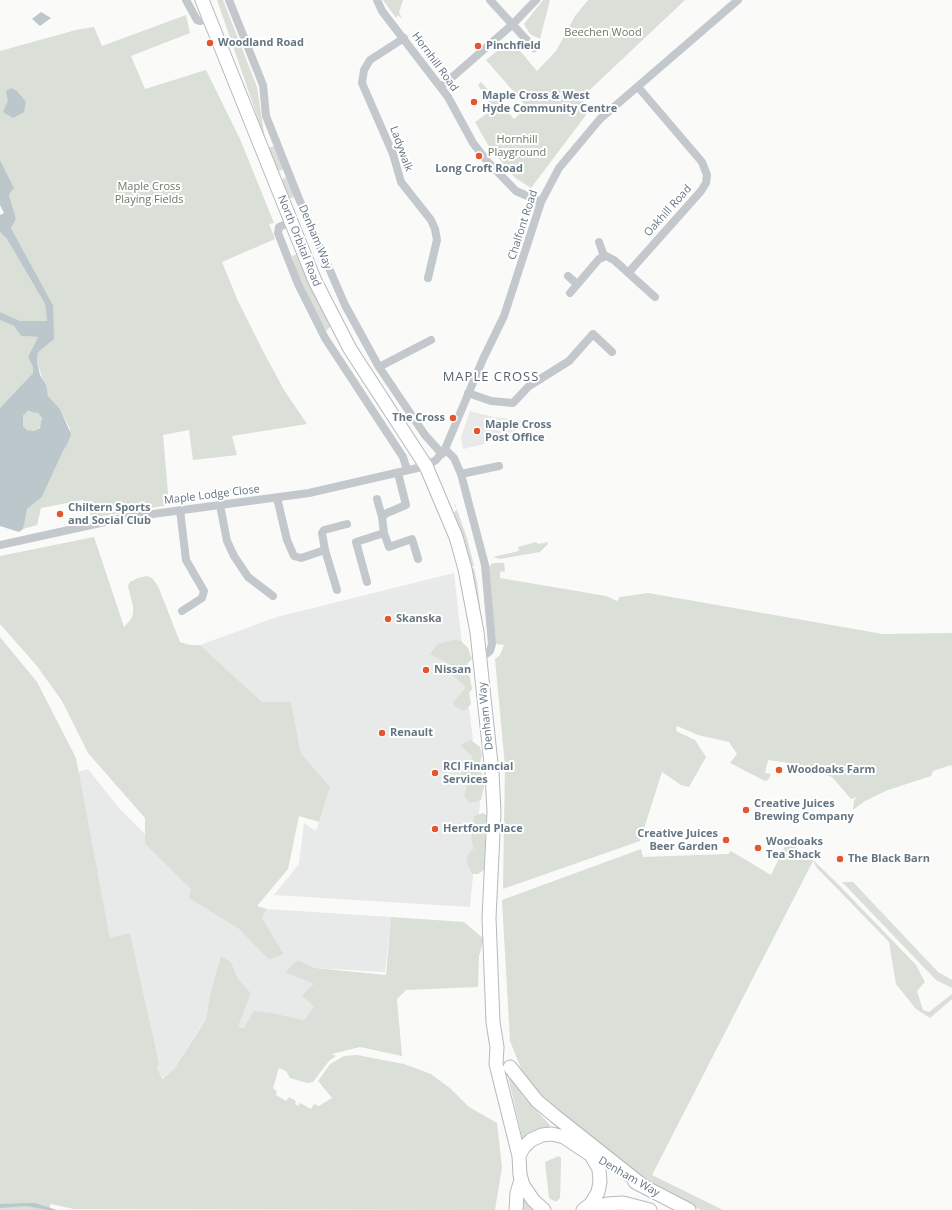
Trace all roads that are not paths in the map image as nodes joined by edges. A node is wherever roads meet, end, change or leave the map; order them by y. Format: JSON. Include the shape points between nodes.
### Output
{"nodes":[{"id":1,"x":186,"y":0,"type":"edge"},
{"id":2,"x":202,"y":0,"type":"edge"},
{"id":3,"x":228,"y":0,"type":"edge"},
{"id":4,"x":377,"y":0,"type":"edge"},
{"id":5,"x":490,"y":0,"type":"edge"},
{"id":6,"x":536,"y":0,"type":"edge"},
{"id":7,"x":738,"y":0,"type":"edge"},
{"id":8,"x":210,"y":18,"type":"junction"},
{"id":9,"x":513,"y":24,"type":"junction"},
{"id":10,"x":404,"y":38,"type":"junction"},
{"id":11,"x":534,"y":48,"type":"dead end"},
{"id":12,"x":441,"y":87,"type":"junction"},
{"id":13,"x":638,"y":87,"type":"junction"},
{"id":14,"x":299,"y":200,"type":"junction"},
{"id":15,"x":541,"y":202,"type":"junction"},
{"id":16,"x":284,"y":205,"type":"junction"},
{"id":17,"x":291,"y":222,"type":"junction"},
{"id":18,"x":599,"y":242,"type":"dead end"},
{"id":19,"x":604,"y":256,"type":"junction"},
{"id":20,"x":629,"y":272,"type":"junction"},
{"id":21,"x":568,"y":276,"type":"dead end"},
{"id":22,"x":428,"y":278,"type":"dead end"},
{"id":23,"x":577,"y":284,"type":"junction"},
{"id":24,"x":570,"y":293,"type":"dead end"},
{"id":25,"x":655,"y":297,"type":"dead end"},
{"id":26,"x":431,"y":340,"type":"dead end"},
{"id":27,"x":612,"y":352,"type":"dead end"},
{"id":28,"x":379,"y":367,"type":"junction"},
{"id":29,"x":468,"y":393,"type":"junction"},
{"id":30,"x":444,"y":452,"type":"junction"},
{"id":31,"x":426,"y":466,"type":"junction"},
{"id":32,"x":499,"y":466,"type":"dead end"},
{"id":33,"x":407,"y":470,"type":"junction"},
{"id":34,"x":398,"y":473,"type":"junction"},
{"id":35,"x":461,"y":474,"type":"junction"},
{"id":36,"x":277,"y":498,"type":"junction"},
{"id":37,"x":377,"y":499,"type":"dead end"},
{"id":38,"x":220,"y":505,"type":"junction"},
{"id":39,"x":180,"y":510,"type":"junction"},
{"id":40,"x":382,"y":517,"type":"junction"},
{"id":41,"x":347,"y":524,"type":"dead end"},
{"id":42,"x":384,"y":533,"type":"junction"},
{"id":43,"x":0,"y":546,"type":"edge"},
{"id":44,"x":325,"y":550,"type":"junction"},
{"id":45,"x":418,"y":559,"type":"dead end"},
{"id":46,"x":367,"y":582,"type":"dead end"},
{"id":47,"x":337,"y":590,"type":"dead end"},
{"id":48,"x":273,"y":596,"type":"dead end"},
{"id":49,"x":182,"y":610,"type":"dead end"},
{"id":50,"x":480,"y":659,"type":"junction"},
{"id":51,"x":497,"y":1047,"type":"junction"},
{"id":52,"x":510,"y":1067,"type":"junction"},
{"id":53,"x":564,"y":1137,"type":"junction"},
{"id":54,"x":591,"y":1155,"type":"junction"},
{"id":55,"x":519,"y":1156,"type":"junction"},
{"id":56,"x":521,"y":1180,"type":"junction"},
{"id":57,"x":642,"y":1185,"type":"junction"},
{"id":58,"x":516,"y":1210,"type":"edge"},
{"id":59,"x":544,"y":1210,"type":"edge"},
{"id":60,"x":584,"y":1210,"type":"edge"},
{"id":61,"x":650,"y":1210,"type":"edge"},
{"id":62,"x":689,"y":1210,"type":"edge"}],
"edges":[{"from":1,"to":8,"type":"street","via":[[197,20]]},
{"from":2,"to":8,"type":"main road","name":"North Orbital Road"},
{"from":3,"to":14,"type":"street","name":"Denham Way","via":[[263,85],[266,116]]},
{"from":4,"to":10,"type":"street","name":"Hornhill Road"},
{"from":5,"to":9,"type":"street"},
{"from":6,"to":9,"type":"street"},
{"from":7,"to":13,"type":"street","name":"Chalfont Road"},
{"from":8,"to":16,"type":"main road","name":"North Orbital Road"},
{"from":9,"to":11,"type":"street"},
{"from":9,"to":12,"type":"street"},
{"from":10,"to":12,"type":"street","name":"Hornhill Road"},
{"from":10,"to":22,"type":"street","name":"Ladywalk","via":[[370,60],[364,70],[362,83],[393,154],[401,182],[435,229],[437,240]]},
{"from":12,"to":15,"type":"street","name":"Hornhill Road","via":[[473,143],[487,161],[516,191]]},
{"from":13,"to":15,"type":"street","name":"Chalfont Road","via":[[600,119],[569,154]]},
{"from":13,"to":20,"type":"street","name":"Oakhill Road","via":[[702,162],[707,175],[701,191]]},
{"from":14,"to":16,"type":"street"},
{"from":14,"to":28,"type":"street","name":"Denham Way","via":[[345,305]]},
{"from":15,"to":29,"type":"street","name":"Chalfont Road","via":[[506,311]]},
{"from":16,"to":17,"type":"main road","name":"North Orbital Road"},
{"from":17,"to":31,"type":"main road","name":"North Orbital Road","via":[[315,281],[347,342]]},
{"from":17,"to":33,"type":"street","name":"Denham Way","via":[[279,227],[278,233],[298,284],[325,338],[403,457]]},
{"from":18,"to":19,"type":"street"},
{"from":19,"to":20,"type":"street","via":[[611,258]]},
{"from":19,"to":23,"type":"street"},
{"from":20,"to":25,"type":"street"},
{"from":21,"to":23,"type":"street"},
{"from":23,"to":24,"type":"street"},
{"from":26,"to":28,"type":"street"},
{"from":27,"to":29,"type":"street","via":[[593,334],[569,361],[529,386],[513,403],[491,401]]},
{"from":28,"to":30,"type":"street","name":"Denham Way","via":[[425,435]]},
{"from":29,"to":30,"type":"street","name":"Chalfont Road"},
{"from":30,"to":31,"type":"street"},
{"from":30,"to":35,"type":"street","name":"Denham Way","via":[[454,458]]},
{"from":31,"to":33,"type":"street","name":"Maple Lodge Close"},
{"from":31,"to":50,"type":"main road","name":"Denham Way","via":[[456,537],[465,569],[474,610]]},
{"from":32,"to":35,"type":"street"},
{"from":33,"to":34,"type":"street","name":"Maple Lodge Close"},
{"from":34,"to":36,"type":"street","name":"Maple Lodge Close"},
{"from":34,"to":40,"type":"street","via":[[406,505]]},
{"from":35,"to":50,"type":"street","name":"Denham Way","via":[[485,565],[489,595],[492,644],[490,651]]},
{"from":36,"to":38,"type":"street","name":"Maple Lodge Close"},
{"from":36,"to":44,"type":"street","via":[[287,540],[294,556],[300,558]]},
{"from":37,"to":40,"type":"street"},
{"from":38,"to":39,"type":"street","name":"Maple Lodge Close"},
{"from":38,"to":48,"type":"street","via":[[227,541],[234,556],[248,576]]},
{"from":39,"to":43,"type":"street","name":"Maple Lodge Close","via":[[109,520]]},
{"from":39,"to":49,"type":"street","via":[[186,560],[204,591],[202,598]]},
{"from":40,"to":42,"type":"street"},
{"from":41,"to":44,"type":"street","via":[[324,530],[322,536]]},
{"from":42,"to":45,"type":"street","via":[[389,546],[412,540]]},
{"from":42,"to":46,"type":"street","via":[[356,542]]},
{"from":44,"to":47,"type":"street"},
{"from":50,"to":51,"type":"main road","name":"Denham Way","via":[[494,812],[489,918],[493,1022]]},
{"from":51,"to":52,"type":"main road","name":"Denham Way"},
{"from":51,"to":55,"type":"main road","name":"Denham Way","via":[[496,1064]]},
{"from":52,"to":53,"type":"main road","name":"Denham Way","via":[[527,1096]]},
{"from":52,"to":57,"type":"main road","via":[[537,1101]]},
{"from":53,"to":54,"type":"main road","name":"Denham Way"},
{"from":53,"to":55,"type":"main road","via":[[552,1134],[537,1137],[527,1144]]},
{"from":54,"to":57,"type":"main road","name":"Denham Way"},
{"from":54,"to":60,"type":"main road","via":[[599,1169],[600,1182],[595,1198]]},
{"from":55,"to":56,"type":"main road","name":"Denham Way"},
{"from":56,"to":58,"type":"main road"},
{"from":56,"to":59,"type":"main road","via":[[533,1200]]},
{"from":57,"to":62,"type":"main road","name":"Denham Way"},
{"from":60,"to":61,"type":"main road","name":"Denham Way","via":[[623,1203]]}]}
